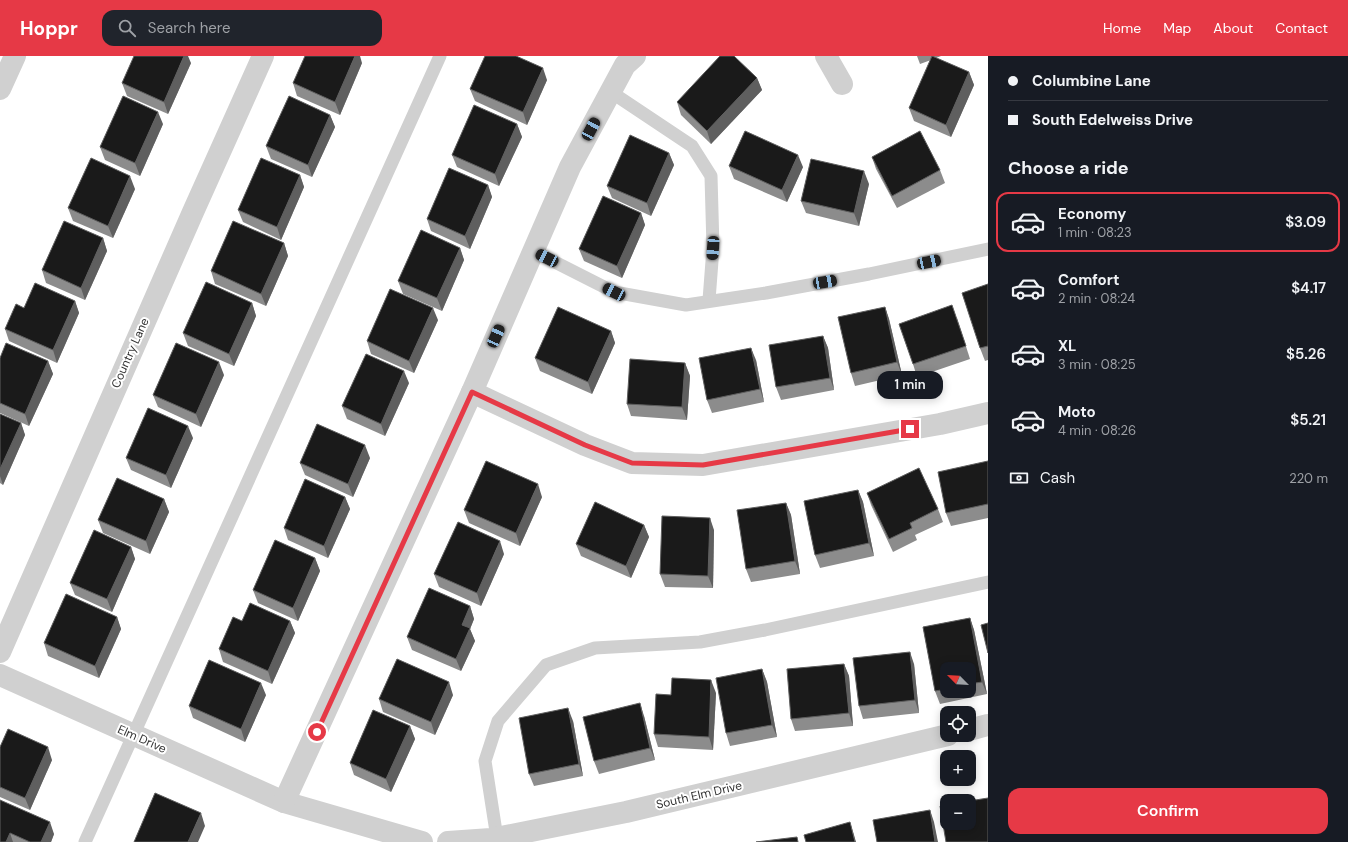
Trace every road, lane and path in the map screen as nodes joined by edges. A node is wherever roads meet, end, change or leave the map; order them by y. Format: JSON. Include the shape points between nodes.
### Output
{"nodes":[{"id":1,"x":15,"y":56,"type":"edge"},
{"id":2,"x":263,"y":56,"type":"edge"},
{"id":3,"x":440,"y":56,"type":"edge"},
{"id":4,"x":635,"y":56,"type":"edge"},
{"id":5,"x":826,"y":56,"type":"edge"},
{"id":6,"x":842,"y":84,"type":"dead end"},
{"id":7,"x":0,"y":89,"type":"edge"},
{"id":8,"x":611,"y":92,"type":"junction"},
{"id":9,"x":988,"y":249,"type":"edge"},
{"id":10,"x":533,"y":251,"type":"junction"},
{"id":11,"x":709,"y":300,"type":"junction"},
{"id":12,"x":472,"y":392,"type":"junction"},
{"id":13,"x":988,"y":413,"type":"edge"},
{"id":14,"x":988,"y":582,"type":"edge"},
{"id":15,"x":0,"y":652,"type":"edge"},
{"id":16,"x":0,"y":675,"type":"edge"},
{"id":17,"x":988,"y":725,"type":"edge"},
{"id":18,"x":976,"y":728,"type":"edge"},
{"id":19,"x":134,"y":735,"type":"junction"},
{"id":20,"x":940,"y":737,"type":"edge"},
{"id":21,"x":284,"y":802,"type":"junction"},
{"id":22,"x":497,"y":838,"type":"junction"},
{"id":23,"x":85,"y":842,"type":"edge"},
{"id":24,"x":422,"y":842,"type":"edge"},
{"id":25,"x":448,"y":842,"type":"edge"}],
"edges":[{"from":1,"to":7,"type":"street"},
{"from":2,"to":15,"type":"street","name":"Country Lane"},
{"from":3,"to":19,"type":"lane"},
{"from":4,"to":8,"type":"street","via":[[625,66]]},
{"from":5,"to":6,"type":"street"},
{"from":8,"to":10,"type":"street","via":[[570,167]]},
{"from":8,"to":11,"type":"lane","via":[[692,146],[711,176],[713,248]]},
{"from":9,"to":11,"type":"lane","via":[[855,277]]},
{"from":10,"to":11,"type":"lane","via":[[614,292],[686,305]]},
{"from":10,"to":12,"type":"street"},
{"from":12,"to":13,"type":"street","via":[[585,445],[632,463],[703,465],[940,424]]},
{"from":12,"to":21,"type":"street"},
{"from":14,"to":22,"type":"lane","via":[[700,642],[595,648],[546,665],[498,721],[485,761]]},
{"from":16,"to":19,"type":"street","name":"Elm Drive"},
{"from":17,"to":18,"type":"street"},
{"from":19,"to":21,"type":"street","name":"Elm Drive"},
{"from":19,"to":23,"type":"lane"},
{"from":20,"to":22,"type":"street","name":"South Elm Drive","via":[[626,812]]},
{"from":21,"to":24,"type":"street"},
{"from":22,"to":25,"type":"street","name":"South Elm Drive"}]}
